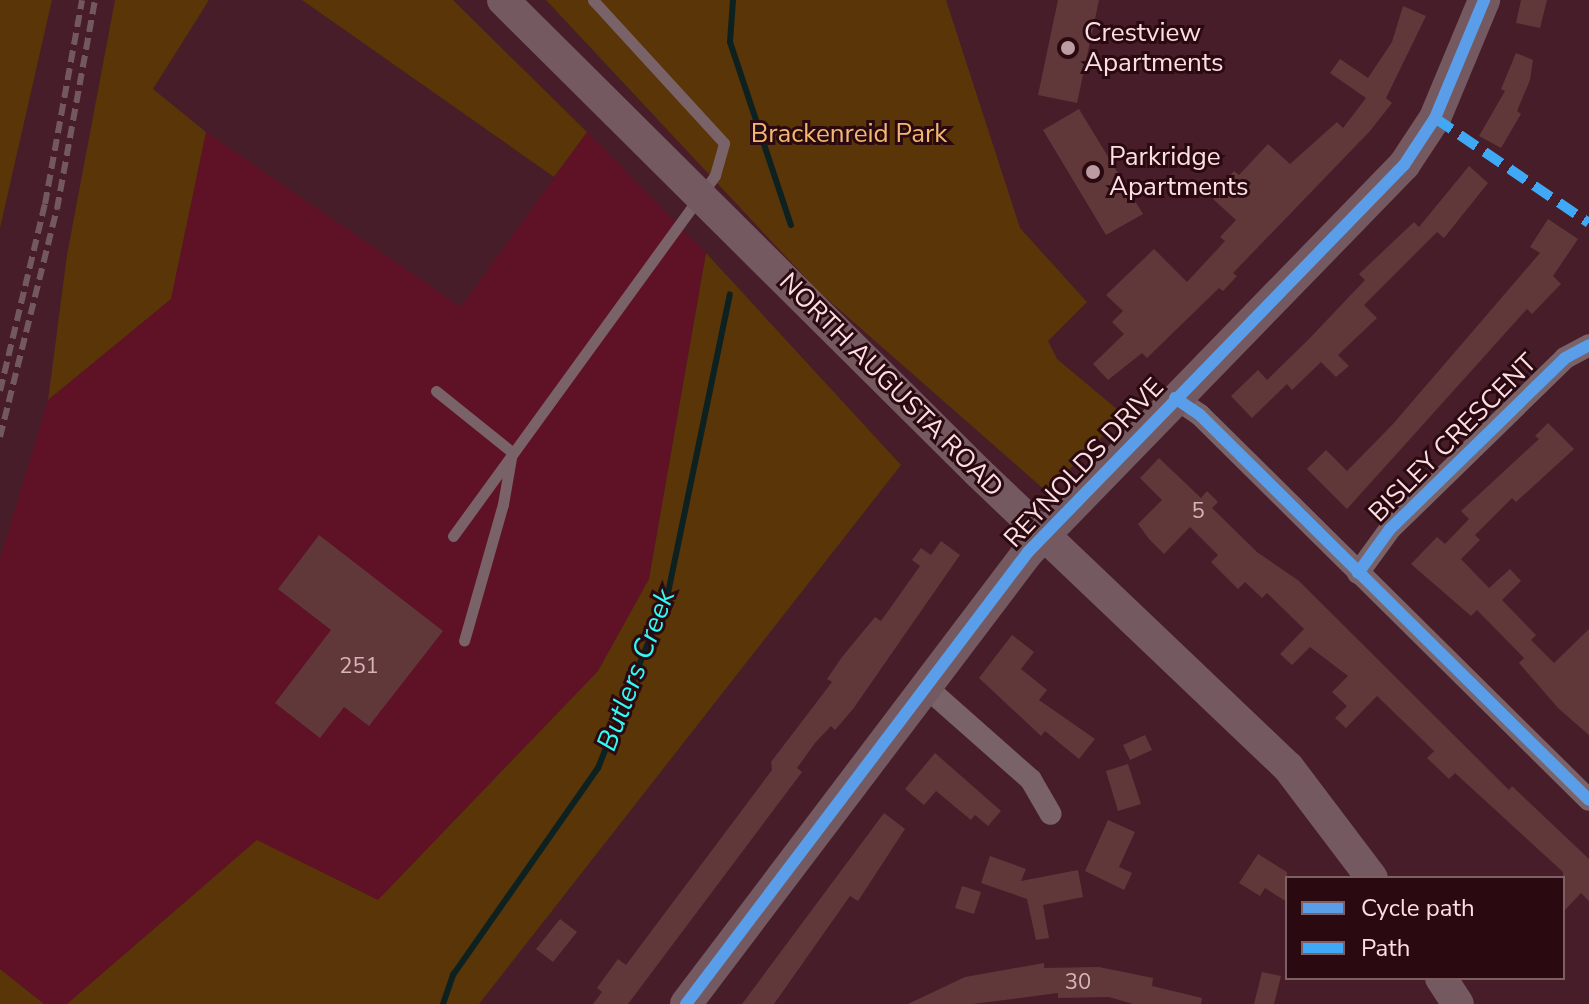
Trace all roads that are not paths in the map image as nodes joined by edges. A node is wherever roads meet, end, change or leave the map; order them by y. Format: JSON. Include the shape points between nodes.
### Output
{"nodes":[{"id":1,"x":503,"y":0,"type":"edge"},
{"id":2,"x":593,"y":0,"type":"edge"},
{"id":3,"x":1484,"y":0,"type":"edge"},
{"id":4,"x":699,"y":198,"type":"junction"},
{"id":5,"x":1589,"y":345,"type":"edge"},
{"id":6,"x":436,"y":391,"type":"dead end"},
{"id":7,"x":1175,"y":398,"type":"junction"},
{"id":8,"x":512,"y":452,"type":"junction"},
{"id":9,"x":1045,"y":533,"type":"junction"},
{"id":10,"x":453,"y":536,"type":"dead end"},
{"id":11,"x":1358,"y":573,"type":"junction"},
{"id":12,"x":464,"y":641,"type":"dead end"},
{"id":13,"x":926,"y":687,"type":"junction"},
{"id":14,"x":1589,"y":800,"type":"edge"},
{"id":15,"x":1051,"y":814,"type":"dead end"},
{"id":16,"x":1370,"y":876,"type":"edge"},
{"id":17,"x":1442,"y":980,"type":"edge"},
{"id":18,"x":686,"y":1004,"type":"edge"},
{"id":19,"x":1458,"y":1004,"type":"edge"}],
"edges":[{"from":1,"to":4,"type":"street","name":"NORTH AUGUSTA ROAD"},
{"from":2,"to":4,"type":"lane","via":[[724,143],[715,175]]},
{"from":3,"to":7,"type":"street","name":"REYNOLDS DRIVE","via":[[1435,118],[1404,165]]},
{"from":4,"to":8,"type":"lane"},
{"from":4,"to":9,"type":"street","name":"NORTH AUGUSTA ROAD"},
{"from":5,"to":11,"type":"street","name":"BISLEY CRESCENT","via":[[1565,358],[1390,529]]},
{"from":6,"to":8,"type":"lane"},
{"from":7,"to":9,"type":"street","name":"REYNOLDS DRIVE"},
{"from":7,"to":11,"type":"street","via":[[1200,415]]},
{"from":8,"to":10,"type":"lane"},
{"from":8,"to":12,"type":"lane","via":[[503,504]]},
{"from":9,"to":13,"type":"street","name":"REYNOLDS DRIVE"},
{"from":9,"to":16,"type":"street","name":"NORTH AUGUSTA ROAD","via":[[1288,767]]},
{"from":11,"to":14,"type":"street"},
{"from":13,"to":15,"type":"street","via":[[1031,780]]},
{"from":13,"to":18,"type":"street","name":"REYNOLDS DRIVE"},
{"from":17,"to":19,"type":"street"}]}
